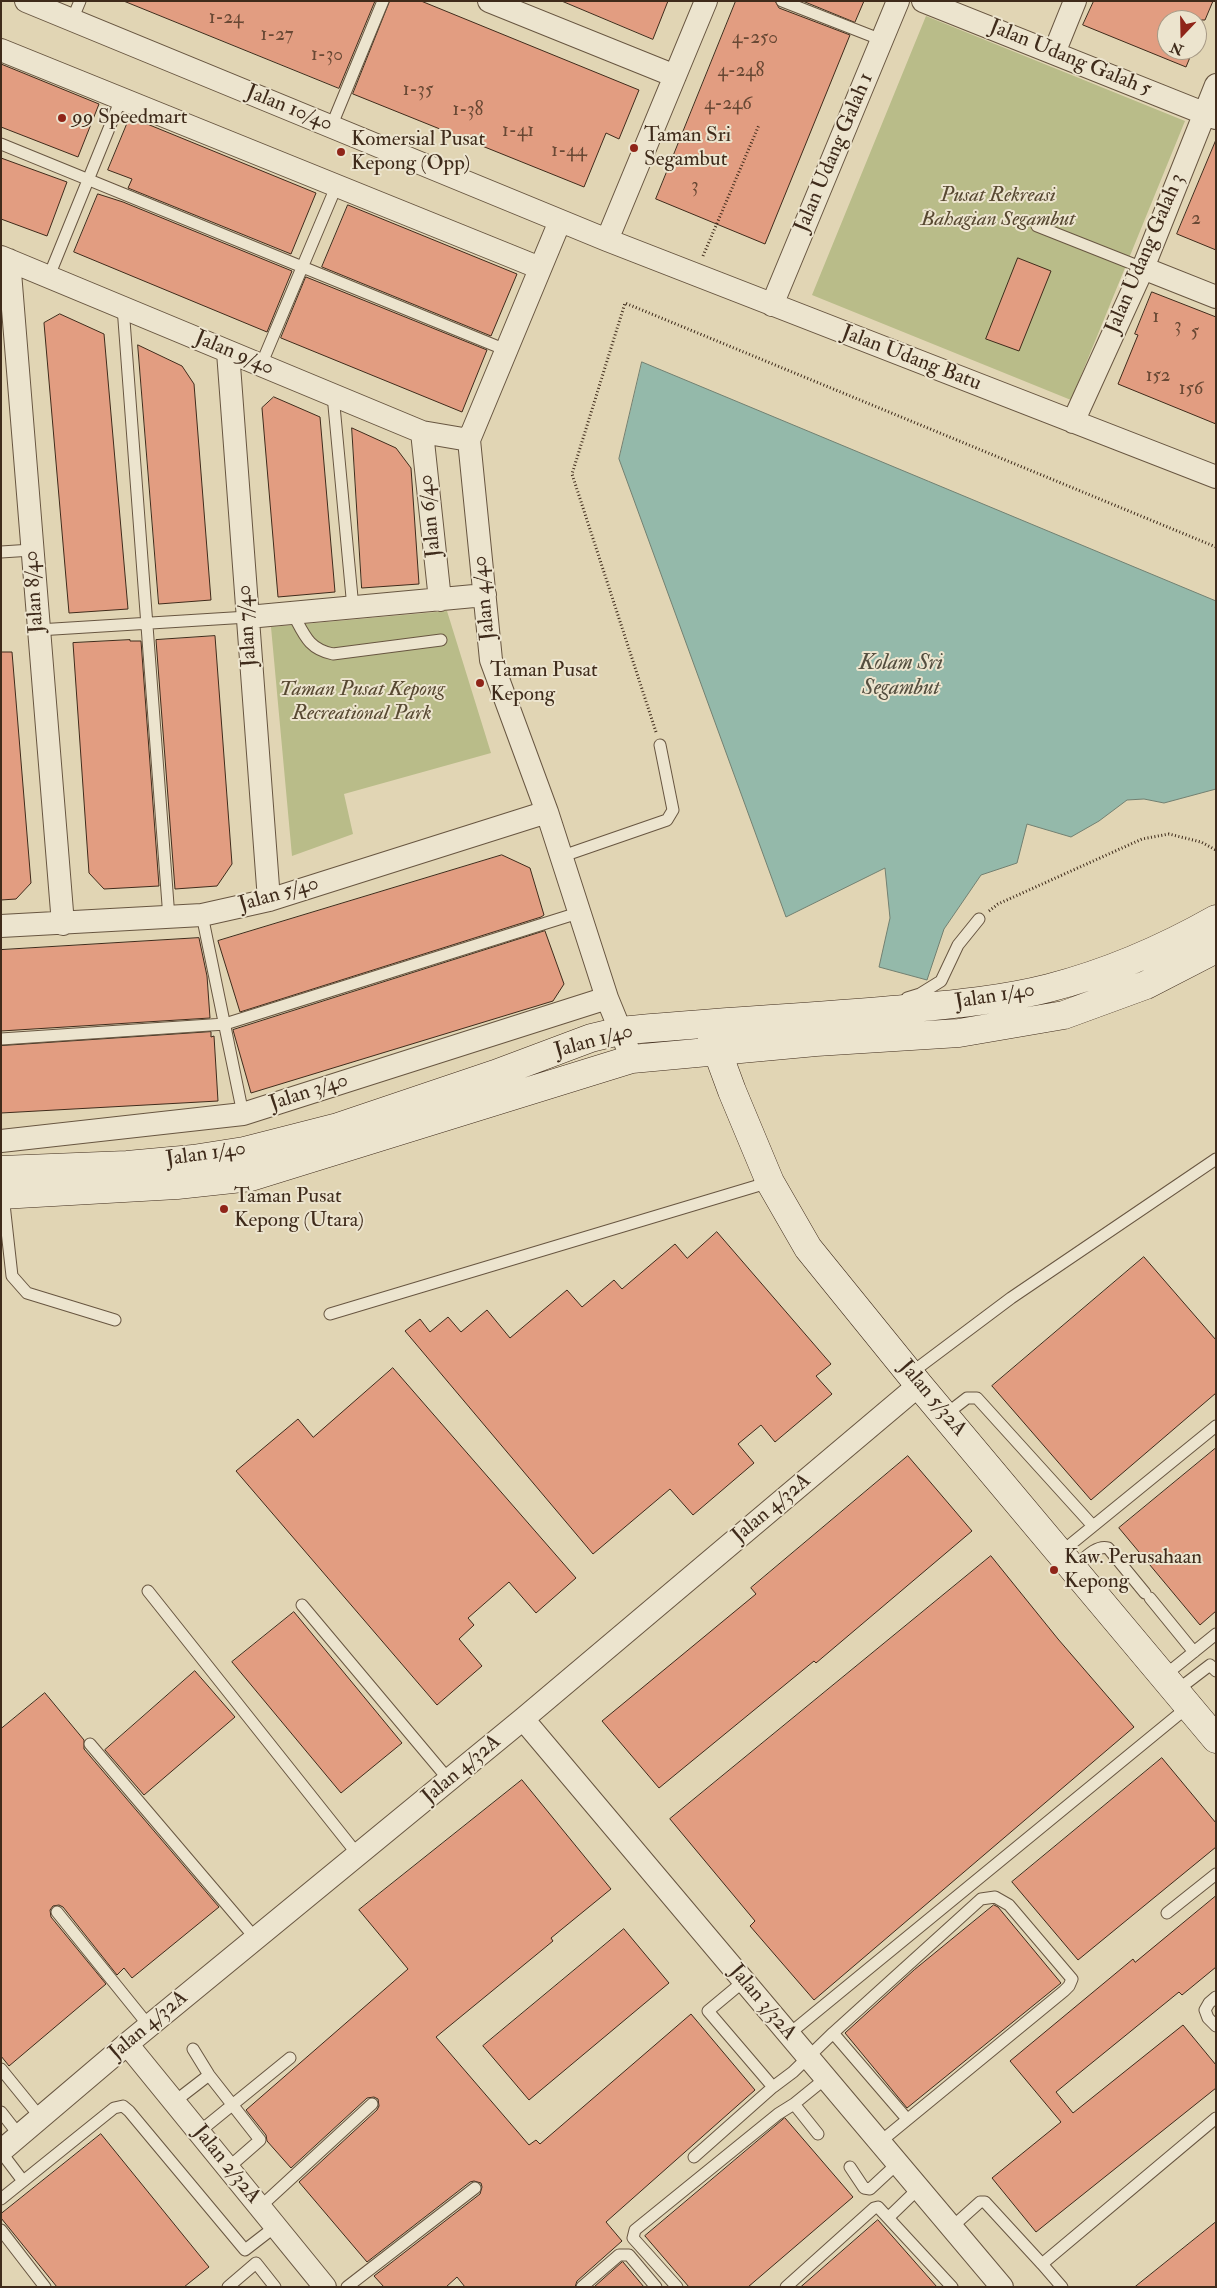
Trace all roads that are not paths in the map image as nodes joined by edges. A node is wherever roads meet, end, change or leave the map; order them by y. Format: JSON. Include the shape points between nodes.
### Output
{"nodes":[{"id":1,"x":26,"y":1,"type":"edge"},
{"id":2,"x":383,"y":1,"type":"edge"},
{"id":3,"x":489,"y":1,"type":"edge"},
{"id":4,"x":706,"y":1,"type":"edge"},
{"id":5,"x":782,"y":1,"type":"edge"},
{"id":6,"x":898,"y":1,"type":"edge"},
{"id":7,"x":923,"y":1,"type":"edge"},
{"id":8,"x":1075,"y":1,"type":"edge"},
{"id":9,"x":76,"y":11,"type":"edge"},
{"id":10,"x":882,"y":40,"type":"junction"},
{"id":11,"x":1,"y":50,"type":"edge"},
{"id":12,"x":1054,"y":53,"type":"junction"},
{"id":13,"x":675,"y":76,"type":"junction"},
{"id":14,"x":1216,"y":85,"type":"edge"},
{"id":15,"x":121,"y":99,"type":"junction"},
{"id":16,"x":1210,"y":116,"type":"edge"},
{"id":17,"x":331,"y":127,"type":"junction"},
{"id":18,"x":1,"y":144,"type":"edge"},
{"id":19,"x":88,"y":180,"type":"junction"},
{"id":20,"x":336,"y":187,"type":"junction"},
{"id":21,"x":560,"y":221,"type":"junction"},
{"id":22,"x":1038,"y":226,"type":"dead end"},
{"id":23,"x":607,"y":240,"type":"junction"},
{"id":24,"x":5,"y":259,"type":"edge"},
{"id":25,"x":303,"y":267,"type":"junction"},
{"id":26,"x":540,"y":268,"type":"junction"},
{"id":27,"x":1143,"y":268,"type":"junction"},
{"id":28,"x":49,"y":276,"type":"junction"},
{"id":29,"x":1216,"y":297,"type":"edge"},
{"id":30,"x":772,"y":305,"type":"junction"},
{"id":31,"x":123,"y":307,"type":"junction"},
{"id":32,"x":506,"y":350,"type":"junction"},
{"id":33,"x":228,"y":352,"type":"junction"},
{"id":34,"x":262,"y":365,"type":"junction"},
{"id":35,"x":333,"y":395,"type":"junction"},
{"id":36,"x":1073,"y":422,"type":"junction"},
{"id":37,"x":422,"y":432,"type":"junction"},
{"id":38,"x":469,"y":440,"type":"junction"},
{"id":39,"x":1216,"y":477,"type":"edge"},
{"id":40,"x":32,"y":550,"type":"junction"},
{"id":41,"x":1,"y":552,"type":"edge"},
{"id":42,"x":485,"y":595,"type":"junction"},
{"id":43,"x":440,"y":600,"type":"junction"},
{"id":44,"x":353,"y":608,"type":"junction"},
{"id":45,"x":293,"y":614,"type":"junction"},
{"id":46,"x":248,"y":617,"type":"junction"},
{"id":47,"x":146,"y":624,"type":"junction"},
{"id":48,"x":38,"y":630,"type":"junction"},
{"id":49,"x":441,"y":640,"type":"dead end"},
{"id":50,"x":660,"y":745,"type":"road end"},
{"id":51,"x":547,"y":812,"type":"junction"},
{"id":52,"x":560,"y":857,"type":"junction"},
{"id":53,"x":269,"y":900,"type":"junction"},
{"id":54,"x":578,"y":913,"type":"junction"},
{"id":55,"x":202,"y":915,"type":"junction"},
{"id":56,"x":169,"y":918,"type":"junction"},
{"id":57,"x":979,"y":919,"type":"road end"},
{"id":58,"x":1216,"y":919,"type":"edge"},
{"id":59,"x":63,"y":924,"type":"junction"},
{"id":60,"x":1,"y":926,"type":"edge"},
{"id":61,"x":1216,"y":949,"type":"edge"},
{"id":62,"x":607,"y":998,"type":"junction"},
{"id":63,"x":860,"y":1012,"type":"junction"},
{"id":64,"x":707,"y":1022,"type":"junction"},
{"id":65,"x":225,"y":1024,"type":"junction"},
{"id":66,"x":620,"y":1030,"type":"junction"},
{"id":67,"x":1,"y":1039,"type":"edge"},
{"id":68,"x":716,"y":1050,"type":"junction"},
{"id":69,"x":632,"y":1059,"type":"junction"},
{"id":70,"x":243,"y":1114,"type":"junction"},
{"id":71,"x":1,"y":1142,"type":"edge"},
{"id":72,"x":1216,"y":1159,"type":"edge"},
{"id":73,"x":770,"y":1182,"type":"junction"},
{"id":74,"x":2,"y":1186,"type":"edge"},
{"id":75,"x":330,"y":1314,"type":"dead end"},
{"id":76,"x":115,"y":1320,"type":"dead end"},
{"id":77,"x":915,"y":1379,"type":"junction"},
{"id":78,"x":945,"y":1415,"type":"junction"},
{"id":79,"x":1216,"y":1426,"type":"edge"},
{"id":80,"x":1093,"y":1526,"type":"junction"},
{"id":81,"x":1067,"y":1561,"type":"junction"},
{"id":82,"x":148,"y":1591,"type":"dead end"},
{"id":83,"x":302,"y":1605,"type":"dead end"},
{"id":84,"x":1216,"y":1634,"type":"edge"},
{"id":85,"x":1194,"y":1652,"type":"junction"},
{"id":86,"x":1216,"y":1671,"type":"edge"},
{"id":87,"x":1176,"y":1691,"type":"junction"},
{"id":88,"x":523,"y":1719,"type":"junction"},
{"id":89,"x":1216,"y":1739,"type":"edge"},
{"id":90,"x":90,"y":1744,"type":"dead end"},
{"id":91,"x":449,"y":1780,"type":"junction"},
{"id":92,"x":358,"y":1855,"type":"junction"},
{"id":93,"x":1216,"y":1874,"type":"edge"},
{"id":94,"x":57,"y":1912,"type":"dead end"},
{"id":95,"x":1167,"y":1913,"type":"dead end"},
{"id":96,"x":256,"y":1939,"type":"junction"},
{"id":97,"x":744,"y":1981,"type":"junction"},
{"id":98,"x":1216,"y":1997,"type":"edge"},
{"id":99,"x":149,"y":2026,"type":"junction"},
{"id":100,"x":1216,"y":2026,"type":"edge"},
{"id":101,"x":832,"y":2033,"type":"junction"},
{"id":102,"x":788,"y":2034,"type":"junction"},
{"id":103,"x":127,"y":2044,"type":"junction"},
{"id":104,"x":193,"y":2049,"type":"dead end"},
{"id":105,"x":808,"y":2057,"type":"junction"},
{"id":106,"x":290,"y":2058,"type":"dead end"},
{"id":107,"x":1,"y":2069,"type":"edge"},
{"id":108,"x":210,"y":2075,"type":"junction"},
{"id":109,"x":826,"y":2078,"type":"junction"},
{"id":110,"x":773,"y":2087,"type":"junction"},
{"id":111,"x":174,"y":2102,"type":"junction"},
{"id":112,"x":372,"y":2104,"type":"dead end"},
{"id":113,"x":794,"y":2104,"type":"junction"},
{"id":114,"x":233,"y":2105,"type":"junction"},
{"id":115,"x":1,"y":2112,"type":"edge"},
{"id":116,"x":40,"y":2117,"type":"junction"},
{"id":117,"x":907,"y":2118,"type":"junction"},
{"id":118,"x":1216,"y":2118,"type":"edge"},
{"id":119,"x":200,"y":2132,"type":"junction"},
{"id":120,"x":818,"y":2134,"type":"dead end"},
{"id":121,"x":19,"y":2135,"type":"junction"},
{"id":122,"x":880,"y":2142,"type":"junction"},
{"id":123,"x":1,"y":2152,"type":"edge"},
{"id":124,"x":694,"y":2157,"type":"dead end"},
{"id":125,"x":898,"y":2163,"type":"junction"},
{"id":126,"x":850,"y":2167,"type":"dead end"},
{"id":127,"x":228,"y":2168,"type":"junction"},
{"id":128,"x":23,"y":2181,"type":"junction"},
{"id":129,"x":475,"y":2188,"type":"dead end"},
{"id":130,"x":919,"y":2188,"type":"junction"},
{"id":131,"x":1,"y":2199,"type":"edge"},
{"id":132,"x":260,"y":2207,"type":"junction"},
{"id":133,"x":889,"y":2217,"type":"junction"},
{"id":134,"x":276,"y":2226,"type":"junction"},
{"id":135,"x":952,"y":2227,"type":"junction"},
{"id":136,"x":1,"y":2230,"type":"edge"},
{"id":137,"x":1042,"y":2264,"type":"junction"},
{"id":138,"x":45,"y":2287,"type":"edge"},
{"id":139,"x":228,"y":2287,"type":"edge"},
{"id":140,"x":274,"y":2287,"type":"edge"},
{"id":141,"x":325,"y":2287,"type":"edge"},
{"id":142,"x":347,"y":2287,"type":"edge"},
{"id":143,"x":582,"y":2287,"type":"edge"},
{"id":144,"x":656,"y":2287,"type":"edge"},
{"id":145,"x":677,"y":2287,"type":"edge"},
{"id":146,"x":786,"y":2287,"type":"edge"},
{"id":147,"x":952,"y":2287,"type":"edge"},
{"id":148,"x":1002,"y":2287,"type":"edge"},
{"id":149,"x":1062,"y":2287,"type":"edge"}],
"edges":[{"from":1,"to":9,"type":"street","name":"Jalan 10/40"},
{"from":2,"to":17,"type":"lane"},
{"from":3,"to":13,"type":"street"},
{"from":4,"to":13,"type":"street"},
{"from":5,"to":10,"type":"lane"},
{"from":6,"to":10,"type":"street","name":"Jalan Udang Galah 1"},
{"from":7,"to":12,"type":"street","name":"Jalan Udang Galah 5"},
{"from":8,"to":12,"type":"street"},
{"from":9,"to":17,"type":"street","name":"Jalan 10/40"},
{"from":10,"to":30,"type":"street","name":"Jalan Udang Galah 1"},
{"from":11,"to":15,"type":"street"},
{"from":12,"to":16,"type":"street","name":"Jalan Udang Galah 5"},
{"from":13,"to":23,"type":"street"},
{"from":14,"to":16,"type":"street","name":"Jalan Udang Galah 3"},
{"from":15,"to":19,"type":"lane"},
{"from":15,"to":20,"type":"street"},
{"from":16,"to":27,"type":"street","name":"Jalan Udang Galah 3"},
{"from":17,"to":21,"type":"street","name":"Jalan 10/40"},
{"from":18,"to":19,"type":"lane"},
{"from":19,"to":25,"type":"lane"},
{"from":19,"to":28,"type":"lane"},
{"from":20,"to":25,"type":"lane"},
{"from":20,"to":26,"type":"street"},
{"from":21,"to":23,"type":"street","name":"Jalan 10/40"},
{"from":21,"to":26,"type":"street","name":"Jalan 4/40"},
{"from":22,"to":27,"type":"lane"},
{"from":23,"to":30,"type":"street","name":"Jalan Udang Batu"},
{"from":24,"to":28,"type":"street","name":"Jalan 9/40"},
{"from":24,"to":40,"type":"street","name":"Jalan 8/40"},
{"from":25,"to":32,"type":"lane"},
{"from":25,"to":34,"type":"lane"},
{"from":26,"to":32,"type":"street","name":"Jalan 4/40"},
{"from":27,"to":29,"type":"street"},
{"from":27,"to":36,"type":"street","name":"Jalan Udang Galah 3"},
{"from":28,"to":31,"type":"street","name":"Jalan 9/40"},
{"from":30,"to":36,"type":"street","name":"Jalan Udang Batu"},
{"from":31,"to":33,"type":"street","name":"Jalan 9/40"},
{"from":31,"to":47,"type":"lane"},
{"from":32,"to":38,"type":"street","name":"Jalan 4/40"},
{"from":33,"to":34,"type":"street","name":"Jalan 9/40"},
{"from":33,"to":46,"type":"street","name":"Jalan 7/40"},
{"from":34,"to":35,"type":"street","name":"Jalan 9/40"},
{"from":35,"to":37,"type":"street","name":"Jalan 9/40"},
{"from":35,"to":44,"type":"lane"},
{"from":36,"to":39,"type":"street","name":"Jalan Udang Batu"},
{"from":37,"to":38,"type":"street","name":"Jalan 9/40"},
{"from":37,"to":43,"type":"street","name":"Jalan 6/40"},
{"from":38,"to":42,"type":"street","name":"Jalan 4/40"},
{"from":40,"to":41,"type":"lane"},
{"from":40,"to":48,"type":"street","name":"Jalan 8/40"},
{"from":42,"to":43,"type":"street"},
{"from":42,"to":51,"type":"street","name":"Jalan 4/40","via":[[491,660]]},
{"from":43,"to":44,"type":"street"},
{"from":44,"to":45,"type":"street"},
{"from":45,"to":46,"type":"street"},
{"from":45,"to":49,"type":"lane","via":[[311,645],[333,654]]},
{"from":46,"to":47,"type":"lane"},
{"from":46,"to":53,"type":"street","name":"Jalan 7/40"},
{"from":47,"to":48,"type":"lane"},
{"from":47,"to":56,"type":"lane"},
{"from":48,"to":59,"type":"street","name":"Jalan 8/40"},
{"from":50,"to":52,"type":"lane","via":[[673,810],[667,820]]},
{"from":51,"to":52,"type":"street","name":"Jalan 4/40"},
{"from":51,"to":53,"type":"street","name":"Jalan 5/40"},
{"from":52,"to":54,"type":"street","name":"Jalan 4/40"},
{"from":53,"to":55,"type":"street","name":"Jalan 5/40"},
{"from":54,"to":62,"type":"street","name":"Jalan 4/40"},
{"from":54,"to":65,"type":"lane"},
{"from":55,"to":56,"type":"street","name":"Jalan 5/40"},
{"from":55,"to":65,"type":"lane"},
{"from":56,"to":59,"type":"street","name":"Jalan 5/40"},
{"from":57,"to":63,"type":"lane","via":[[958,945],[941,981],[920,994]]},
{"from":58,"to":63,"type":"main road","name":"Jalan 1/40","via":[[1143,955],[1046,989],[959,1004]]},
{"from":59,"to":60,"type":"street","name":"Jalan 5/40"},
{"from":61,"to":68,"type":"main road","name":"Jalan 1/40","via":[[1146,985],[1064,1015],[959,1033]]},
{"from":62,"to":66,"type":"street","name":"Jalan 4/40"},
{"from":62,"to":70,"type":"street","name":"Jalan 3/40"},
{"from":63,"to":64,"type":"main road","name":"Jalan 1/40"},
{"from":64,"to":66,"type":"main road","name":"Jalan 1/40"},
{"from":64,"to":68,"type":"main road","name":"Jalan 5/32A"},
{"from":65,"to":67,"type":"lane"},
{"from":65,"to":70,"type":"lane"},
{"from":66,"to":69,"type":"street","name":"Jalan 4/40"},
{"from":66,"to":74,"type":"main road","name":"Jalan 1/40","via":[[338,1127],[244,1151],[127,1165]]},
{"from":68,"to":69,"type":"main road","name":"Jalan 1/40"},
{"from":68,"to":73,"type":"main road","name":"Jalan 5/32A"},
{"from":69,"to":74,"type":"main road","name":"Jalan 1/40","via":[[251,1177],[177,1185]]},
{"from":70,"to":71,"type":"street","name":"Jalan 3/40"},
{"from":72,"to":77,"type":"lane","via":[[1011,1298]]},
{"from":73,"to":75,"type":"lane"},
{"from":73,"to":77,"type":"main road","name":"Jalan 5/32A","via":[[808,1248]]},
{"from":74,"to":76,"type":"lane","via":[[12,1276],[18,1284],[27,1293]]},
{"from":77,"to":78,"type":"main road","name":"Jalan 5/32A"},
{"from":77,"to":88,"type":"street","name":"Jalan 4/32A"},
{"from":78,"to":80,"type":"lane","via":[[967,1398],[977,1398]]},
{"from":78,"to":81,"type":"main road","name":"Jalan 5/32A"},
{"from":79,"to":80,"type":"lane"},
{"from":80,"to":81,"type":"lane"},
{"from":81,"to":85,"type":"lane","via":[[1103,1546],[1108,1548]]},
{"from":81,"to":87,"type":"main road","name":"Jalan 5/32A"},
{"from":82,"to":92,"type":"lane"},
{"from":83,"to":91,"type":"lane"},
{"from":84,"to":85,"type":"lane"},
{"from":85,"to":87,"type":"lane"},
{"from":86,"to":87,"type":"lane","via":[[1210,1665]]},
{"from":87,"to":89,"type":"main road","name":"Jalan 5/32A"},
{"from":87,"to":102,"type":"lane"},
{"from":88,"to":91,"type":"street","name":"Jalan 4/32A"},
{"from":88,"to":97,"type":"street","name":"Jalan 3/32A"},
{"from":90,"to":96,"type":"lane"},
{"from":91,"to":92,"type":"street","name":"Jalan 4/32A"},
{"from":92,"to":96,"type":"street","name":"Jalan 4/32A"},
{"from":93,"to":95,"type":"lane"},
{"from":94,"to":99,"type":"lane"},
{"from":96,"to":99,"type":"street","name":"Jalan 4/32A"},
{"from":97,"to":102,"type":"street","name":"Jalan 3/32A"},
{"from":97,"to":110,"type":"lane","via":[[708,2011]]},
{"from":98,"to":100,"type":"lane","via":[[1205,2010]]},
{"from":99,"to":103,"type":"street","name":"Jalan 4/32A"},
{"from":101,"to":105,"type":"lane"},
{"from":101,"to":117,"type":"lane"},
{"from":101,"to":117,"type":"lane","via":[[981,1899],[995,1897],[1009,1905],[1072,1979],[1069,1986]]},
{"from":102,"to":105,"type":"street","name":"Jalan 3/32A"},
{"from":103,"to":111,"type":"street","name":"Jalan 2/32A"},
{"from":103,"to":116,"type":"street","name":"Jalan 4/32A"},
{"from":104,"to":108,"type":"lane"},
{"from":105,"to":109,"type":"street","name":"Jalan 3/32A"},
{"from":105,"to":110,"type":"lane"},
{"from":106,"to":114,"type":"lane"},
{"from":107,"to":116,"type":"lane"},
{"from":108,"to":111,"type":"lane"},
{"from":108,"to":114,"type":"lane"},
{"from":109,"to":113,"type":"lane"},
{"from":109,"to":122,"type":"street","name":"Jalan 3/32A"},
{"from":110,"to":124,"type":"lane"},
{"from":111,"to":119,"type":"street","name":"Jalan 2/32A"},
{"from":112,"to":132,"type":"lane"},
{"from":113,"to":120,"type":"lane"},
{"from":113,"to":145,"type":"lane","via":[[633,2233],[633,2238]]},
{"from":114,"to":119,"type":"lane"},
{"from":114,"to":127,"type":"lane","via":[[260,2140]]},
{"from":115,"to":121,"type":"lane"},
{"from":116,"to":121,"type":"street","name":"Jalan 4/32A"},
{"from":117,"to":122,"type":"lane"},
{"from":118,"to":137,"type":"lane"},
{"from":119,"to":127,"type":"street","name":"Jalan 2/32A"},
{"from":121,"to":123,"type":"street","name":"Jalan 4/32A"},
{"from":122,"to":125,"type":"street","name":"Jalan 3/32A"},
{"from":123,"to":128,"type":"lane"},
{"from":125,"to":126,"type":"lane","via":[[870,2189],[864,2188]]},
{"from":125,"to":130,"type":"street","name":"Jalan 3/32A"},
{"from":127,"to":132,"type":"street","name":"Jalan 2/32A"},
{"from":128,"to":131,"type":"lane"},
{"from":128,"to":134,"type":"lane","via":[[114,2108],[123,2106],[245,2250]]},
{"from":129,"to":142,"type":"lane"},
{"from":130,"to":133,"type":"lane"},
{"from":130,"to":135,"type":"street","name":"Jalan 3/32A"},
{"from":132,"to":134,"type":"street","name":"Jalan 2/32A"},
{"from":133,"to":146,"type":"lane","via":[[882,2209],[874,2208]]},
{"from":133,"to":147,"type":"lane"},
{"from":134,"to":141,"type":"street","name":"Jalan 2/32A"},
{"from":135,"to":137,"type":"lane","via":[[980,2202],[985,2202]]},
{"from":135,"to":148,"type":"street","name":"Jalan 3/32A"},
{"from":136,"to":138,"type":"lane"},
{"from":137,"to":149,"type":"lane"},
{"from":139,"to":140,"type":"lane","via":[[256,2263]]},
{"from":143,"to":144,"type":"lane","via":[[624,2254],[629,2255]]}]}
